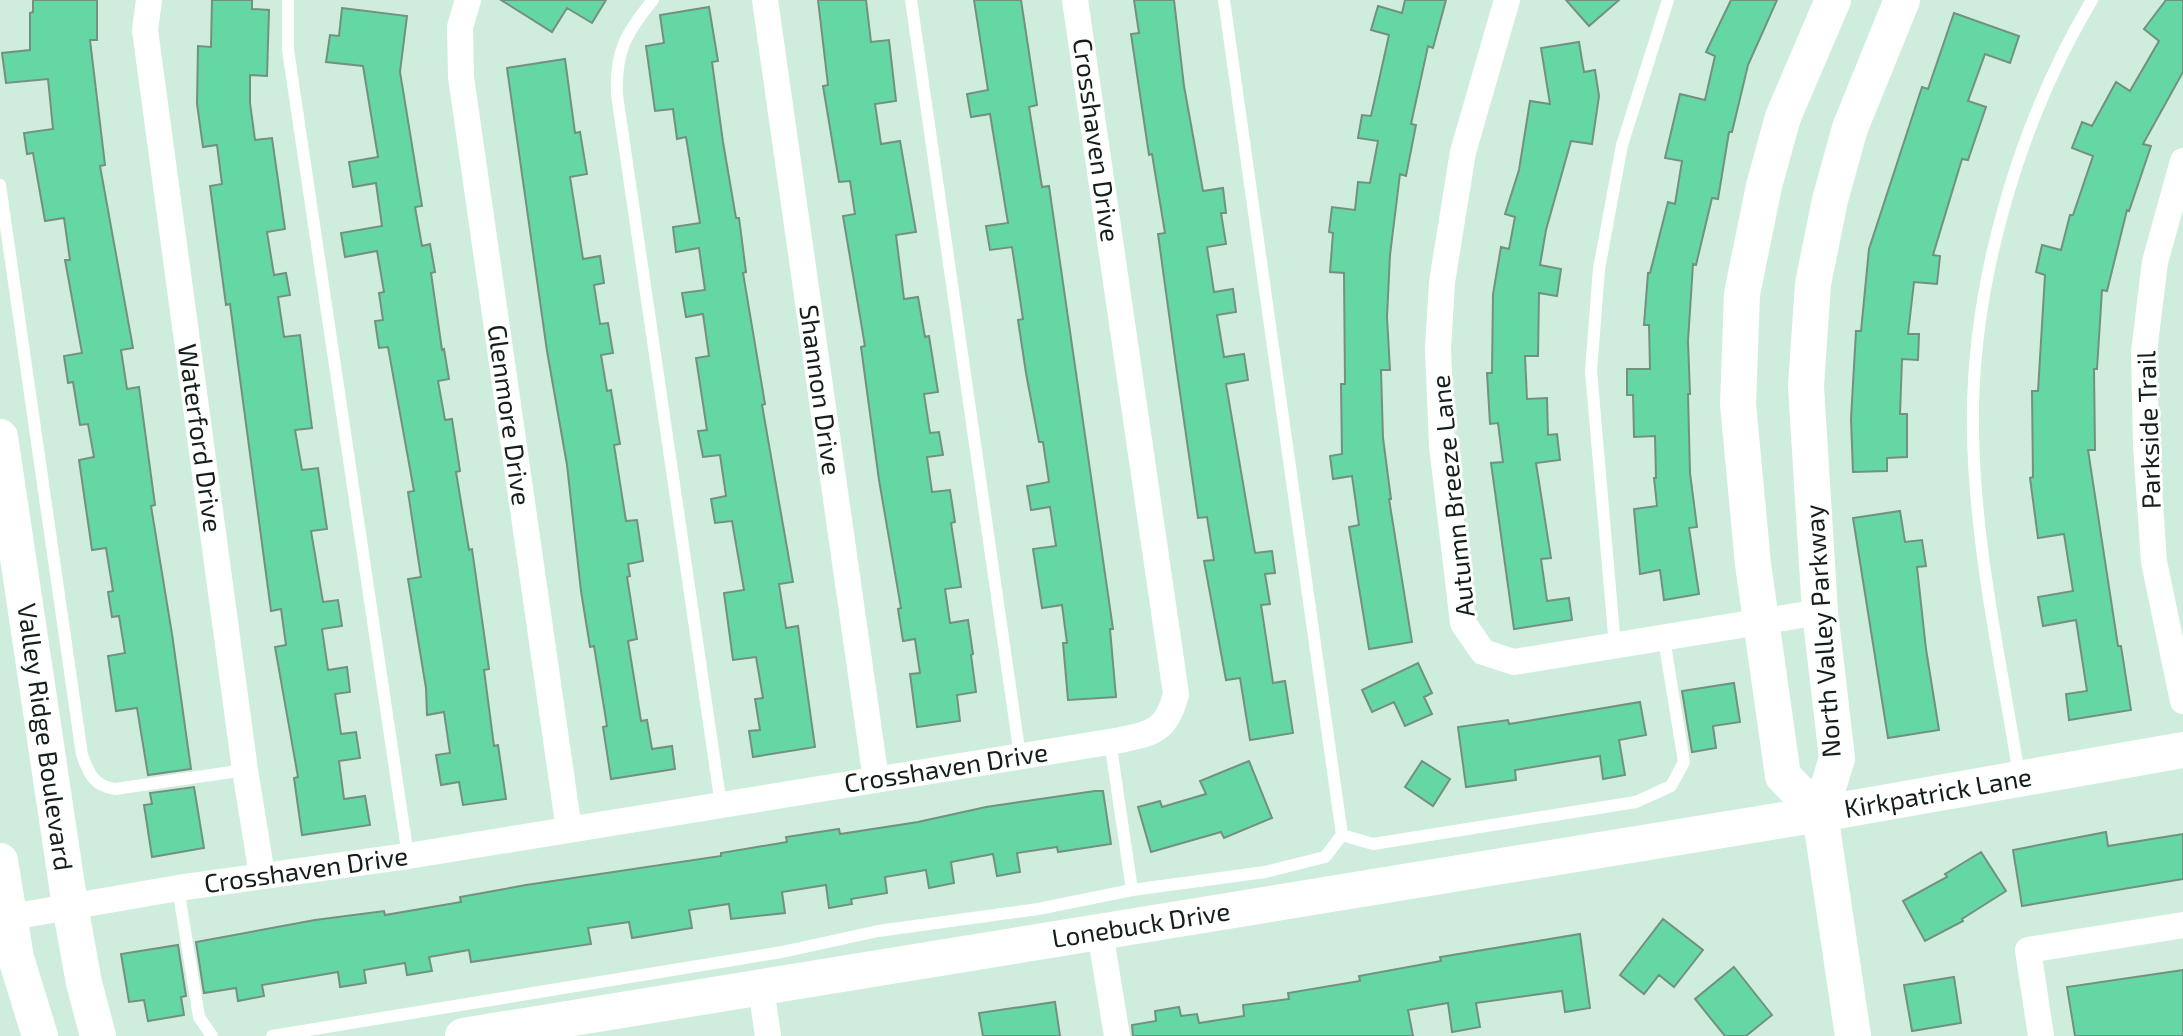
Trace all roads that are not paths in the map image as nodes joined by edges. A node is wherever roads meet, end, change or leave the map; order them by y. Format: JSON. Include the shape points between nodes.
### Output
{"nodes":[{"id":1,"x":149,"y":0,"type":"edge"},
{"id":2,"x":288,"y":0,"type":"edge"},
{"id":3,"x":468,"y":0,"type":"edge"},
{"id":4,"x":653,"y":0,"type":"edge"},
{"id":5,"x":765,"y":0,"type":"edge"},
{"id":6,"x":911,"y":0,"type":"edge"},
{"id":7,"x":1075,"y":0,"type":"edge"},
{"id":8,"x":1224,"y":0,"type":"edge"},
{"id":9,"x":1507,"y":0,"type":"edge"},
{"id":10,"x":1668,"y":0,"type":"edge"},
{"id":11,"x":1833,"y":0,"type":"edge"},
{"id":12,"x":1902,"y":0,"type":"edge"},
{"id":13,"x":2092,"y":0,"type":"edge"},
{"id":14,"x":2183,"y":161,"type":"edge"},
{"id":15,"x":0,"y":185,"type":"edge"},
{"id":16,"x":0,"y":437,"type":"edge"},
{"id":17,"x":1820,"y":612,"type":"junction"},
{"id":18,"x":1763,"y":623,"type":"junction"},
{"id":19,"x":1664,"y":639,"type":"junction"},
{"id":20,"x":1615,"y":646,"type":"junction"},
{"id":21,"x":2183,"y":701,"type":"edge"},
{"id":22,"x":1110,"y":741,"type":"junction"},
{"id":23,"x":2183,"y":750,"type":"edge"},
{"id":24,"x":1020,"y":756,"type":"junction"},
{"id":25,"x":245,"y":770,"type":"junction"},
{"id":26,"x":2020,"y":778,"type":"junction"},
{"id":27,"x":876,"y":780,"type":"junction"},
{"id":28,"x":721,"y":805,"type":"junction"},
{"id":29,"x":1820,"y":814,"type":"junction"},
{"id":30,"x":569,"y":830,"type":"junction"},
{"id":31,"x":1342,"y":835,"type":"junction"},
{"id":32,"x":408,"y":856,"type":"junction"},
{"id":33,"x":0,"y":861,"type":"edge"},
{"id":34,"x":262,"y":875,"type":"junction"},
{"id":35,"x":178,"y":888,"type":"junction"},
{"id":36,"x":1132,"y":890,"type":"junction"},
{"id":37,"x":70,"y":906,"type":"junction"},
{"id":38,"x":4,"y":918,"type":"edge"},
{"id":39,"x":2183,"y":925,"type":"edge"},
{"id":40,"x":1100,"y":932,"type":"junction"},
{"id":41,"x":761,"y":988,"type":"junction"},
{"id":42,"x":40,"y":1036,"type":"edge"},
{"id":43,"x":98,"y":1036,"type":"edge"},
{"id":44,"x":212,"y":1036,"type":"edge"},
{"id":45,"x":272,"y":1036,"type":"edge"},
{"id":46,"x":463,"y":1036,"type":"edge"},
{"id":47,"x":768,"y":1036,"type":"edge"},
{"id":48,"x":1117,"y":1036,"type":"edge"},
{"id":49,"x":1853,"y":1036,"type":"edge"},
{"id":50,"x":2041,"y":1036,"type":"edge"}],
"edges":[{"from":1,"to":25,"type":"street","name":"Waterford Drive","via":[[145,30]]},
{"from":2,"to":32,"type":"lane","via":[[288,50]]},
{"from":3,"to":30,"type":"street","name":"Glenmore Drive","via":[[460,27],[461,77]]},
{"from":4,"to":28,"type":"lane","via":[[624,41],[616,68],[617,95]]},
{"from":5,"to":27,"type":"street","name":"Shannon Drive"},
{"from":6,"to":24,"type":"lane"},
{"from":7,"to":22,"type":"street","name":"Crosshaven Drive","via":[[1176,694],[1164,725]]},
{"from":8,"to":31,"type":"lane"},
{"from":9,"to":20,"type":"street","name":"Autumn Breeze Lane","via":[[1463,152],[1442,282],[1442,446],[1463,623],[1483,652],[1514,662]]},
{"from":10,"to":20,"type":"lane","via":[[1622,145],[1596,298],[1591,371]]},
{"from":11,"to":18,"type":"street","name":"North Valley Parkway","via":[[1783,117],[1742,294],[1738,404]]},
{"from":12,"to":17,"type":"street","name":"North Valley Parkway","via":[[1850,128],[1813,284],[1806,386]]},
{"from":13,"to":26,"type":"lane","via":[[2067,42],[2032,123],[1998,229],[1979,318],[1973,431],[1979,527]]},
{"from":14,"to":21,"type":"street","name":"Parkside Trail","via":[[2155,262],[2144,352],[2154,562]]},
{"from":15,"to":25,"type":"lane","via":[[87,768],[103,788],[115,789]]},
{"from":16,"to":37,"type":"street","name":"Valley Ridge Boulevard"},
{"from":17,"to":18,"type":"street","name":"Autumn Breeze Lane"},
{"from":17,"to":29,"type":"street","name":"North Valley Parkway","via":[[1837,758]]},
{"from":18,"to":19,"type":"street","name":"Autumn Breeze Lane"},
{"from":18,"to":29,"type":"street","name":"North Valley Parkway","via":[[1783,776]]},
{"from":19,"to":20,"type":"street","name":"Autumn Breeze Lane"},
{"from":19,"to":31,"type":"lane","via":[[1684,762],[1671,786],[1636,802],[1373,844]]},
{"from":22,"to":24,"type":"street","name":"Crosshaven Drive"},
{"from":22,"to":36,"type":"lane"},
{"from":23,"to":26,"type":"street","name":"Kirkpatrick Lane"},
{"from":24,"to":27,"type":"street","name":"Crosshaven Drive"},
{"from":25,"to":34,"type":"street","name":"Waterford Drive"},
{"from":26,"to":29,"type":"street","name":"Kirkpatrick Lane"},
{"from":27,"to":28,"type":"street","name":"Crosshaven Drive"},
{"from":28,"to":30,"type":"street","name":"Crosshaven Drive"},
{"from":29,"to":40,"type":"street","name":"Lonebuck Drive"},
{"from":29,"to":49,"type":"street","name":"Kirkpatrick Lane"},
{"from":30,"to":32,"type":"street","name":"Crosshaven Drive"},
{"from":31,"to":36,"type":"lane","via":[[1325,857],[1265,872]]},
{"from":32,"to":34,"type":"street","name":"Crosshaven Drive"},
{"from":33,"to":38,"type":"street"},
{"from":34,"to":35,"type":"street","name":"Crosshaven Drive"},
{"from":35,"to":37,"type":"street","name":"Crosshaven Drive"},
{"from":35,"to":44,"type":"lane","via":[[199,1017]]},
{"from":36,"to":45,"type":"lane"},
{"from":37,"to":38,"type":"street","name":"Crosshaven Drive"},
{"from":37,"to":43,"type":"street","name":"Valley Ridge Boulevard"},
{"from":38,"to":42,"type":"street"},
{"from":39,"to":50,"type":"street","via":[[2028,950]]},
{"from":40,"to":41,"type":"street","name":"Lonebuck Drive"},
{"from":40,"to":48,"type":"street"},
{"from":41,"to":46,"type":"street","name":"Lonebuck Drive"},
{"from":41,"to":47,"type":"street"}]}
